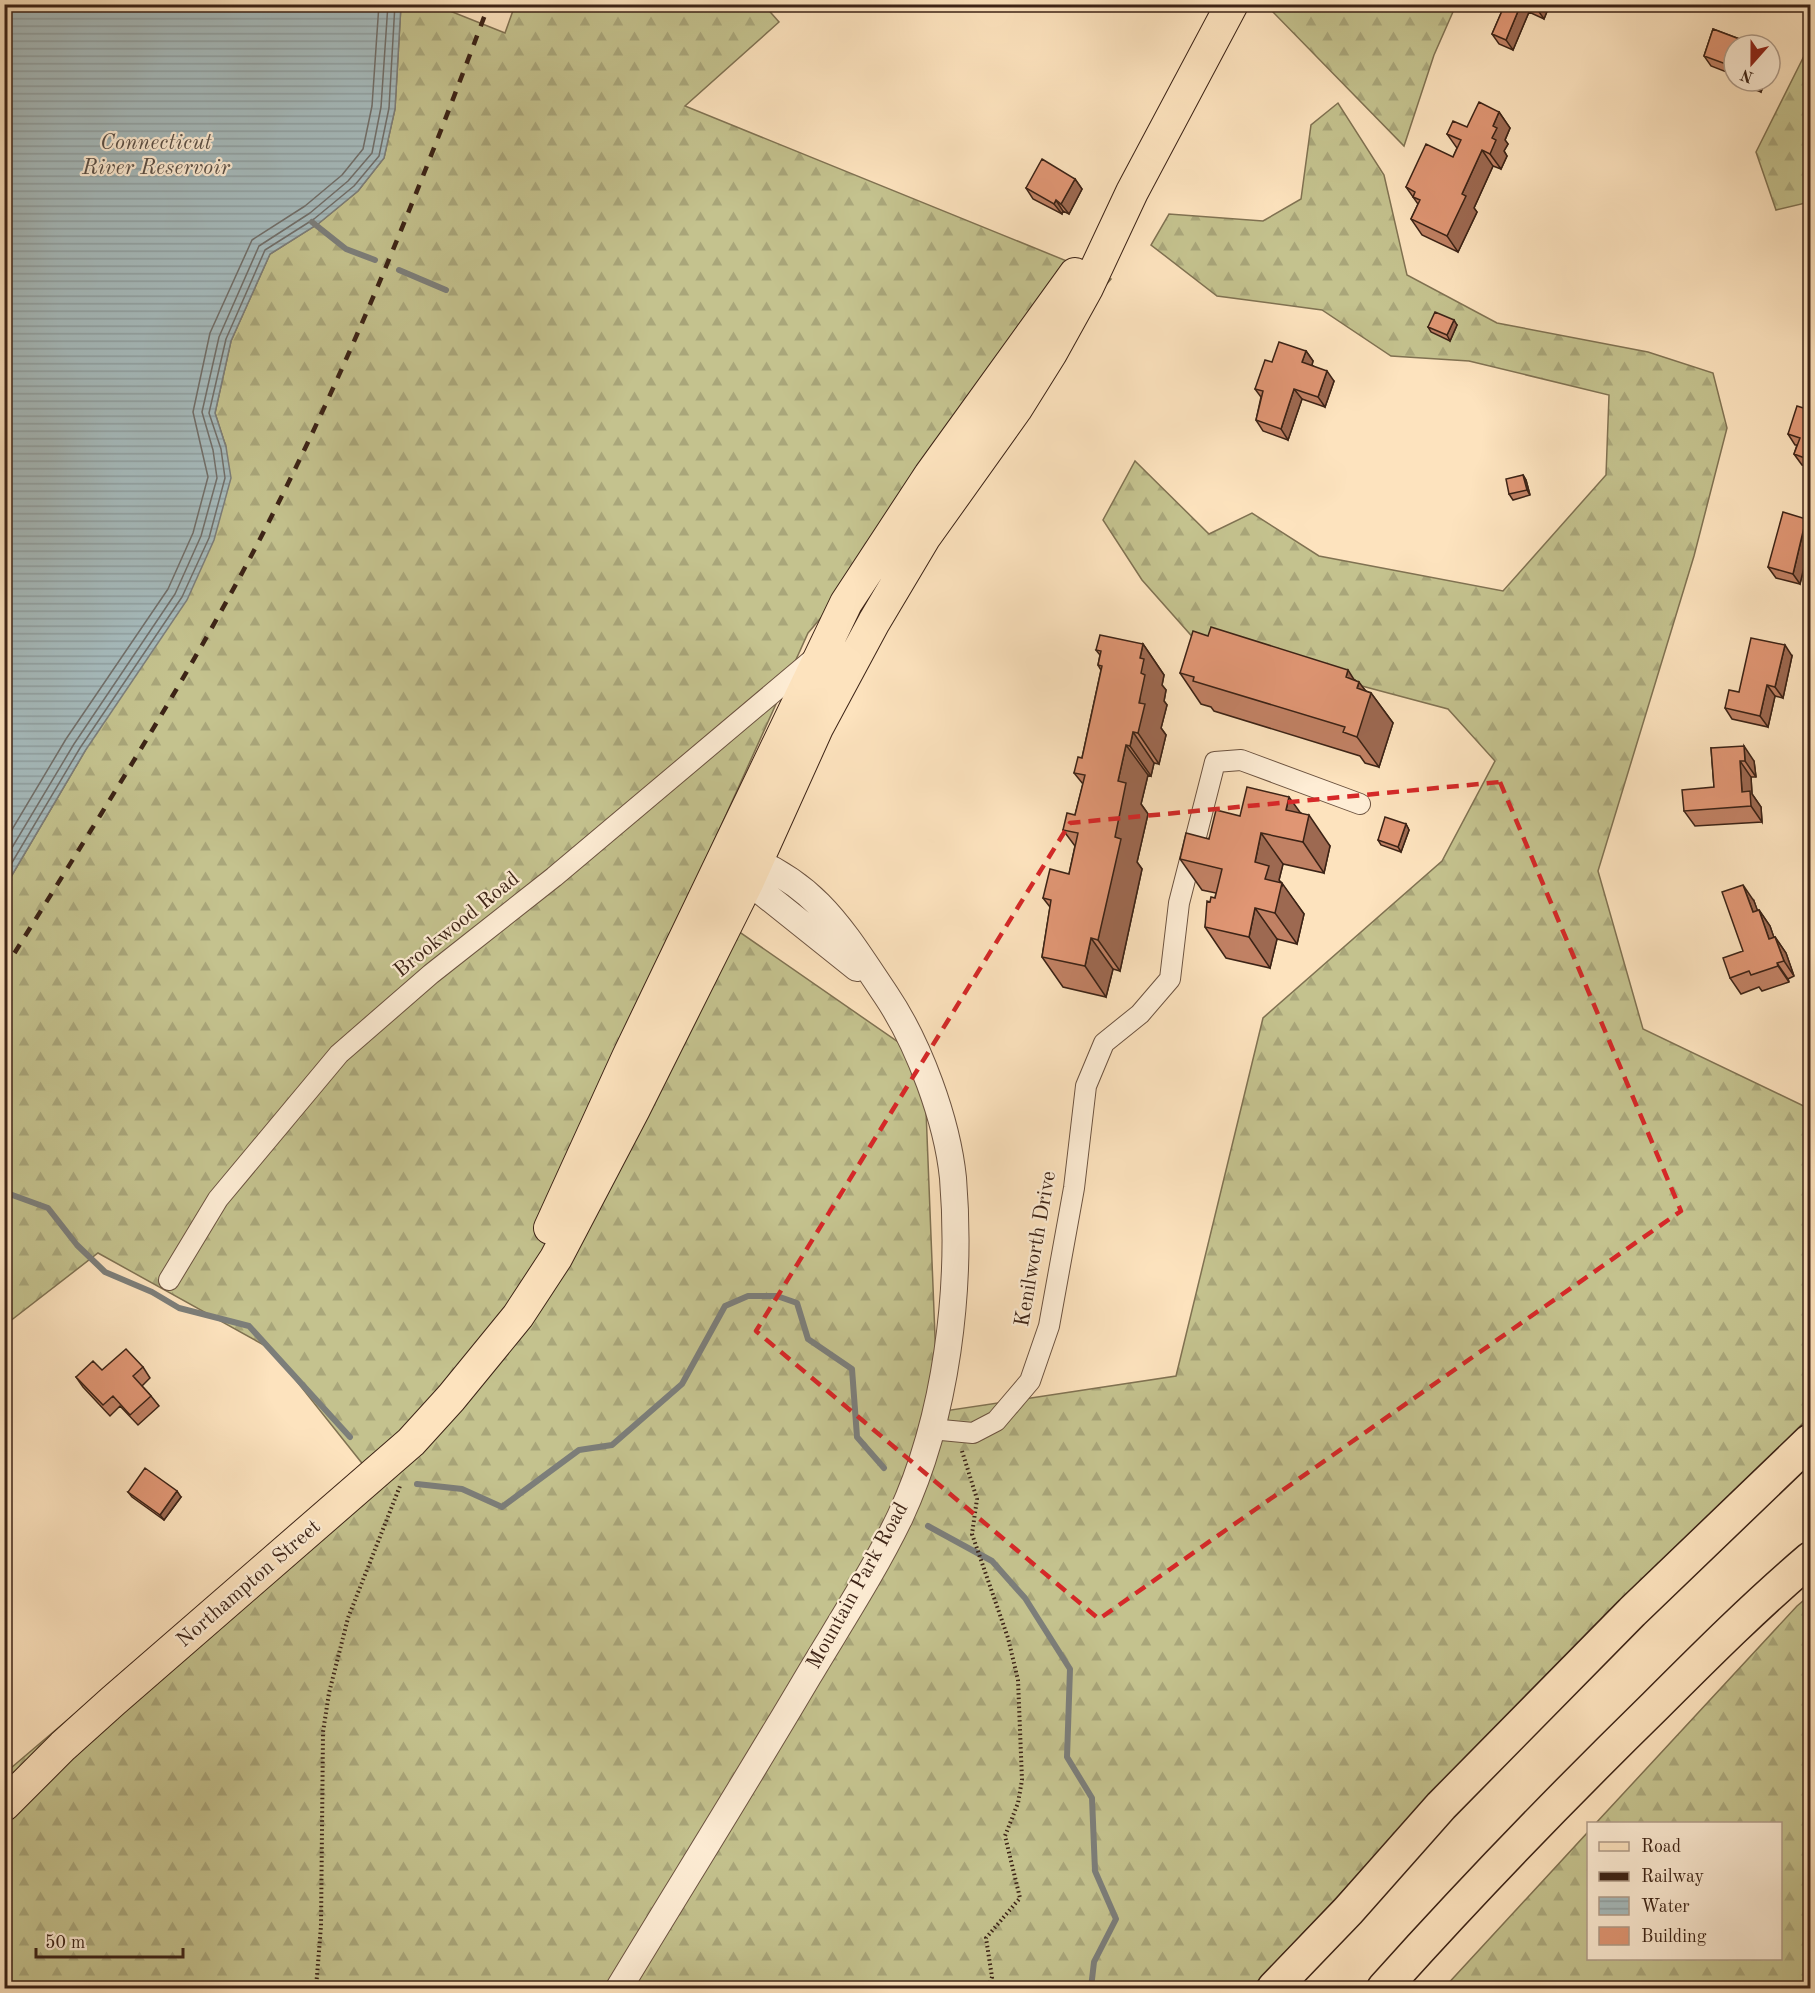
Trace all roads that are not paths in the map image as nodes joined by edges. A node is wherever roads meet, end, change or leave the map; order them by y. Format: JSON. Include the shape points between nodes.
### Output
{"nodes":[{"id":1,"x":1232,"y":4,"type":"edge"},
{"id":2,"x":1132,"y":192,"type":"junction"},
{"id":3,"x":822,"y":651,"type":"junction"},
{"id":4,"x":1360,"y":804,"type":"dead end"},
{"id":5,"x":727,"y":850,"type":"junction"},
{"id":6,"x":752,"y":871,"type":"junction"},
{"id":7,"x":169,"y":1280,"type":"dead end"},
{"id":8,"x":486,"y":1356,"type":"junction"},
{"id":9,"x":943,"y":1431,"type":"junction"},
{"id":10,"x":1810,"y":1441,"type":"edge"},
{"id":11,"x":1810,"y":1558,"type":"edge"},
{"id":12,"x":4,"y":1805,"type":"edge"},
{"id":13,"x":619,"y":1989,"type":"edge"},
{"id":14,"x":1274,"y":1989,"type":"edge"},
{"id":15,"x":1384,"y":1989,"type":"edge"}],
"edges":[{"from":1,"to":2,"type":"main road"},
{"from":2,"to":3,"type":"main road","via":[[884,542]]},
{"from":2,"to":6,"type":"main road","via":[[1051,353],[924,538],[874,622],[817,728]]},
{"from":3,"to":5,"type":"main road"},
{"from":3,"to":7,"type":"street","name":"Brookwood Road","via":[[339,1054],[218,1199]]},
{"from":4,"to":9,"type":"street","name":"Kenilworth Drive","via":[[1240,760],[1215,762],[1179,903],[1170,979],[1140,1014],[1104,1043],[1086,1086],[1074,1188],[1049,1326],[1030,1381],[996,1421],[973,1433]]},
{"from":5,"to":6,"type":"street","name":"Mountain Park Road"},
{"from":5,"to":8,"type":"main road"},
{"from":6,"to":8,"type":"main road","via":[[555,1258],[518,1316]]},
{"from":6,"to":9,"type":"street","name":"Mountain Park Road","via":[[892,1005],[935,1099],[953,1176],[955,1250]]},
{"from":8,"to":12,"type":"main road","name":"Northampton Street","via":[[411,1442],[80,1731]]},
{"from":9,"to":13,"type":"street","name":"Mountain Park Road","via":[[860,1588]]},
{"from":10,"to":14,"type":"highway","via":[[1632,1612],[1449,1797]]},
{"from":11,"to":15,"type":"highway","via":[[1604,1756],[1460,1904]]}]}
